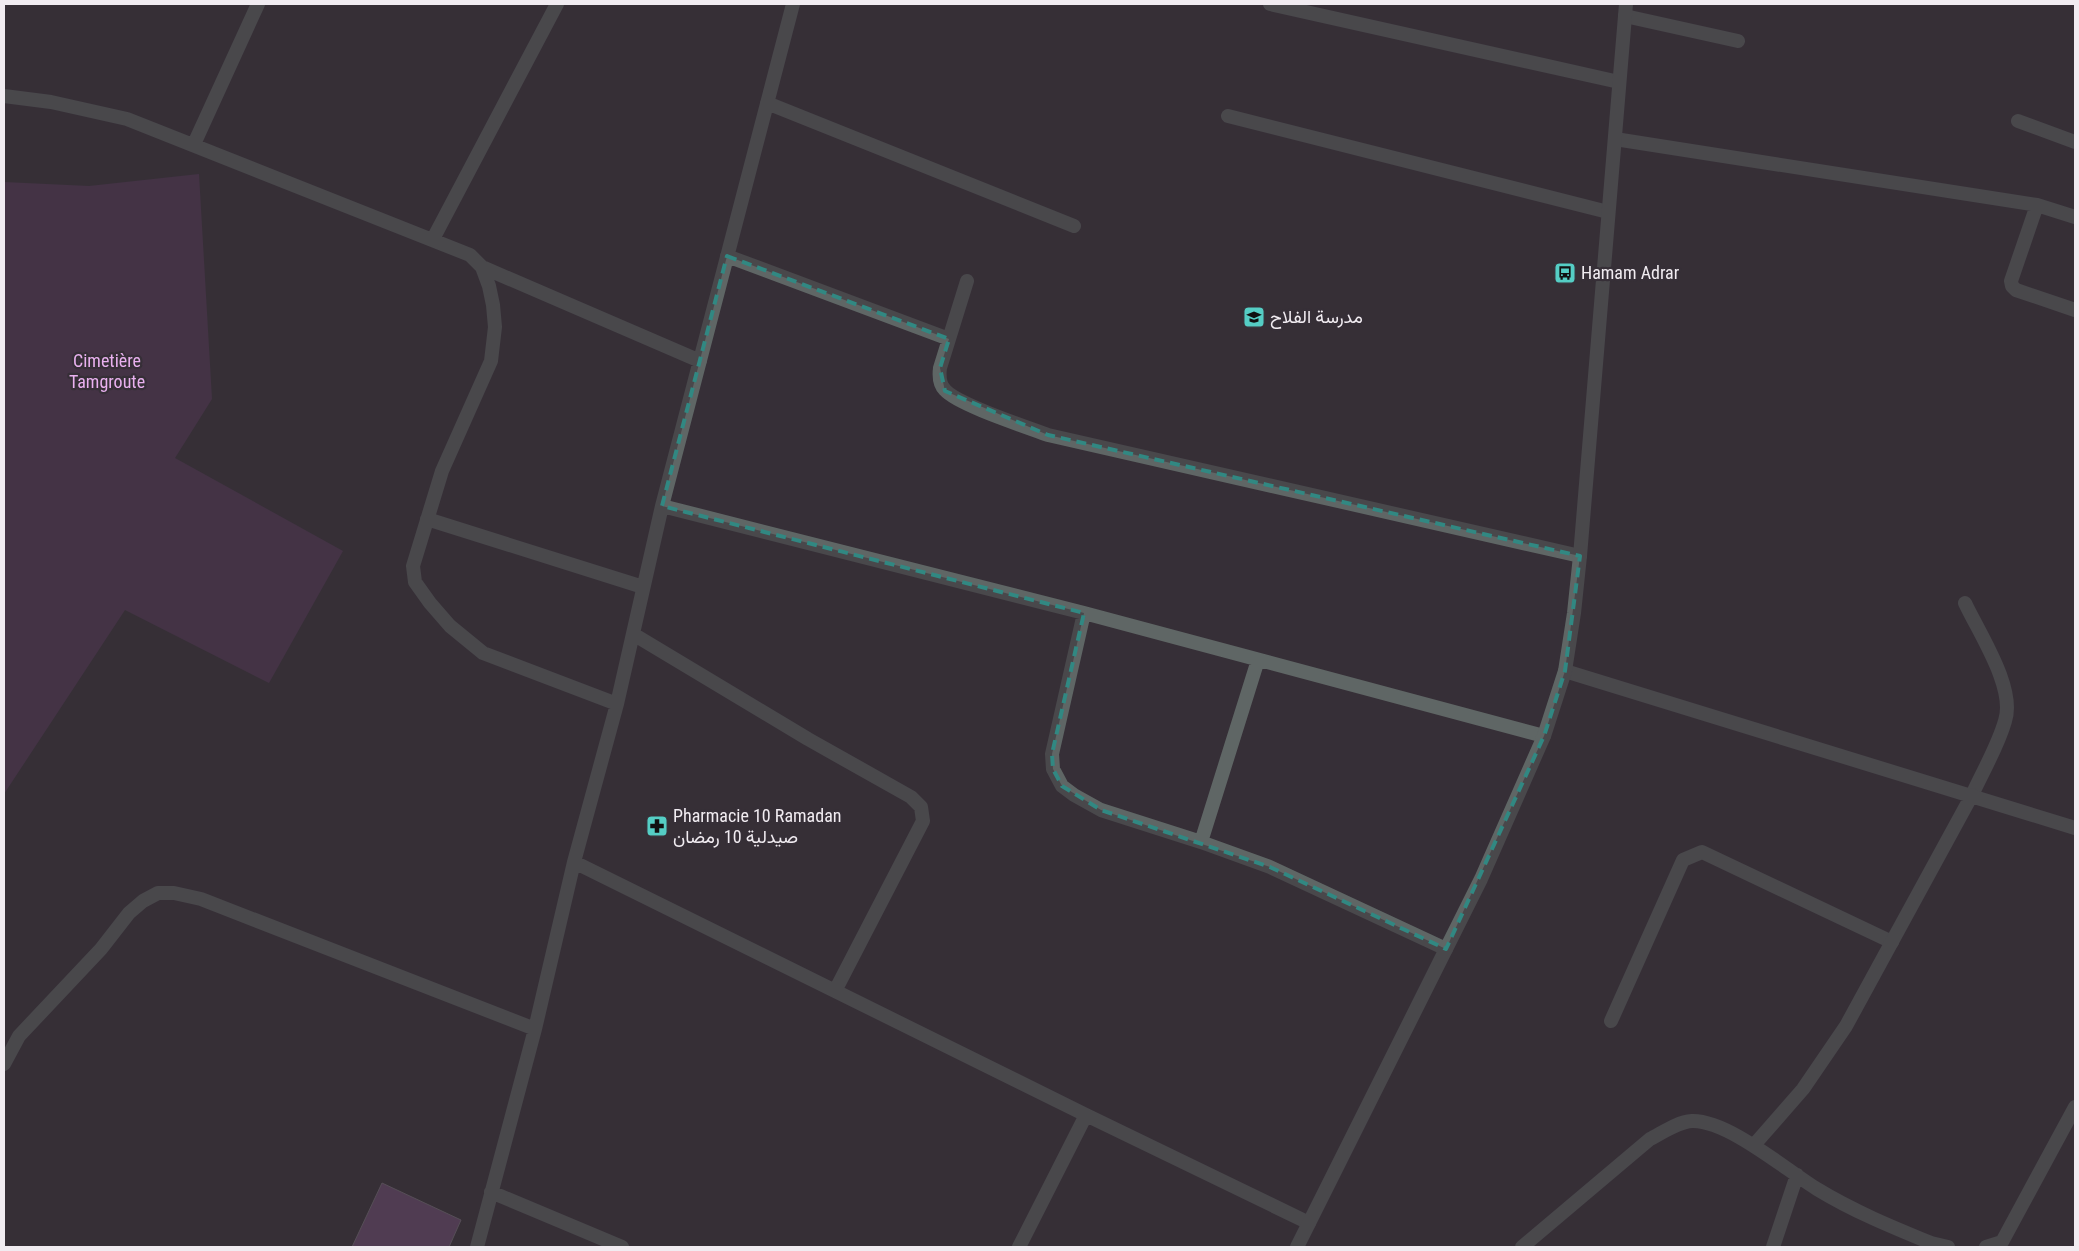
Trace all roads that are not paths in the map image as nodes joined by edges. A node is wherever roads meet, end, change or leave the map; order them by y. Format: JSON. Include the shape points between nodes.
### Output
{"nodes":[{"id":1,"x":258,"y":4,"type":"edge"},
{"id":2,"x":557,"y":4,"type":"edge"},
{"id":3,"x":793,"y":4,"type":"edge"},
{"id":4,"x":1270,"y":4,"type":"edge"},
{"id":5,"x":1626,"y":10,"type":"edge"},
{"id":6,"x":1738,"y":41,"type":"dead end"},
{"id":7,"x":1619,"y":82,"type":"junction"},
{"id":8,"x":4,"y":96,"type":"edge"},
{"id":9,"x":767,"y":103,"type":"junction"},
{"id":10,"x":1228,"y":116,"type":"dead end"},
{"id":11,"x":2018,"y":121,"type":"dead end"},
{"id":12,"x":1615,"y":140,"type":"junction"},
{"id":13,"x":2075,"y":142,"type":"edge"},
{"id":14,"x":194,"y":144,"type":"junction"},
{"id":15,"x":2037,"y":205,"type":"junction"},
{"id":16,"x":1608,"y":212,"type":"junction"},
{"id":17,"x":2075,"y":217,"type":"edge"},
{"id":18,"x":1074,"y":226,"type":"dead end"},
{"id":19,"x":433,"y":239,"type":"junction"},
{"id":20,"x":727,"y":256,"type":"junction"},
{"id":21,"x":482,"y":268,"type":"junction"},
{"id":22,"x":968,"y":281,"type":"dead end"},
{"id":23,"x":2075,"y":310,"type":"edge"},
{"id":24,"x":949,"y":339,"type":"junction"},
{"id":25,"x":700,"y":360,"type":"junction"},
{"id":26,"x":662,"y":506,"type":"junction"},
{"id":27,"x":427,"y":519,"type":"junction"},
{"id":28,"x":1580,"y":556,"type":"junction"},
{"id":29,"x":643,"y":587,"type":"junction"},
{"id":30,"x":1964,"y":603,"type":"dead end"},
{"id":31,"x":1084,"y":613,"type":"junction"},
{"id":32,"x":633,"y":634,"type":"junction"},
{"id":33,"x":1258,"y":660,"type":"junction"},
{"id":34,"x":1565,"y":671,"type":"junction"},
{"id":35,"x":617,"y":704,"type":"junction"},
{"id":36,"x":1544,"y":736,"type":"junction"},
{"id":37,"x":1972,"y":795,"type":"junction"},
{"id":38,"x":2075,"y":828,"type":"edge"},
{"id":39,"x":1201,"y":842,"type":"junction"},
{"id":40,"x":574,"y":862,"type":"junction"},
{"id":41,"x":1892,"y":942,"type":"junction"},
{"id":42,"x":1446,"y":949,"type":"junction"},
{"id":43,"x":835,"y":991,"type":"junction"},
{"id":44,"x":1611,"y":1021,"type":"dead end"},
{"id":45,"x":535,"y":1029,"type":"junction"},
{"id":46,"x":4,"y":1064,"type":"edge"},
{"id":47,"x":2075,"y":1107,"type":"edge"},
{"id":48,"x":1086,"y":1115,"type":"junction"},
{"id":49,"x":1754,"y":1146,"type":"junction"},
{"id":50,"x":1797,"y":1175,"type":"junction"},
{"id":51,"x":491,"y":1192,"type":"junction"},
{"id":52,"x":1309,"y":1223,"type":"junction"},
{"id":53,"x":1930,"y":1245,"type":"edge"},
{"id":54,"x":477,"y":1247,"type":"edge"},
{"id":55,"x":622,"y":1247,"type":"edge"},
{"id":56,"x":1019,"y":1247,"type":"edge"},
{"id":57,"x":1297,"y":1247,"type":"edge"},
{"id":58,"x":1522,"y":1247,"type":"edge"},
{"id":59,"x":1773,"y":1247,"type":"edge"},
{"id":60,"x":1948,"y":1247,"type":"edge"},
{"id":61,"x":1986,"y":1247,"type":"edge"}],
"edges":[{"from":1,"to":14,"type":"street"},
{"from":2,"to":19,"type":"street"},
{"from":3,"to":9,"type":"street"},
{"from":4,"to":7,"type":"street"},
{"from":5,"to":6,"type":"street"},
{"from":5,"to":7,"type":"street"},
{"from":7,"to":12,"type":"street"},
{"from":8,"to":14,"type":"street","via":[[51,102],[127,119]]},
{"from":9,"to":18,"type":"street"},
{"from":9,"to":20,"type":"street"},
{"from":10,"to":16,"type":"street"},
{"from":11,"to":13,"type":"street"},
{"from":12,"to":15,"type":"street"},
{"from":12,"to":16,"type":"street"},
{"from":14,"to":19,"type":"street"},
{"from":15,"to":17,"type":"street"},
{"from":15,"to":23,"type":"street","via":[[2010,281],[2016,290]]},
{"from":16,"to":28,"type":"street"},
{"from":19,"to":21,"type":"street","via":[[470,254]]},
{"from":20,"to":24,"type":"street"},
{"from":20,"to":25,"type":"street"},
{"from":21,"to":25,"type":"street"},
{"from":21,"to":27,"type":"street","via":[[493,305],[491,361],[442,471]]},
{"from":22,"to":24,"type":"street"},
{"from":24,"to":28,"type":"street","via":[[940,368],[941,385],[945,391],[970,405],[1048,435]]},
{"from":25,"to":26,"type":"street"},
{"from":26,"to":29,"type":"street"},
{"from":26,"to":31,"type":"street"},
{"from":27,"to":29,"type":"street"},
{"from":27,"to":35,"type":"street","via":[[413,566],[415,582],[450,626],[483,653]]},
{"from":28,"to":34,"type":"street"},
{"from":29,"to":32,"type":"street"},
{"from":30,"to":37,"type":"street","via":[[2004,684],[2008,700],[2006,720]]},
{"from":31,"to":33,"type":"street"},
{"from":31,"to":39,"type":"street","via":[[1052,754],[1053,769],[1062,786],[1101,810]]},
{"from":32,"to":35,"type":"street"},
{"from":32,"to":43,"type":"street","via":[[911,797],[921,807],[923,821]]},
{"from":33,"to":36,"type":"street"},
{"from":33,"to":39,"type":"street"},
{"from":34,"to":36,"type":"street"},
{"from":34,"to":37,"type":"street"},
{"from":35,"to":40,"type":"street"},
{"from":36,"to":42,"type":"street","via":[[1514,808]]},
{"from":37,"to":38,"type":"street"},
{"from":37,"to":41,"type":"street"},
{"from":39,"to":42,"type":"street","via":[[1270,867]]},
{"from":40,"to":43,"type":"street"},
{"from":40,"to":45,"type":"street"},
{"from":41,"to":44,"type":"street","via":[[1702,852],[1683,860]]},
{"from":41,"to":49,"type":"street","via":[[1846,1026],[1803,1089]]},
{"from":42,"to":52,"type":"street"},
{"from":43,"to":48,"type":"street"},
{"from":45,"to":46,"type":"street","via":[[201,899],[158,893],[129,913],[19,1036]]},
{"from":45,"to":51,"type":"street"},
{"from":47,"to":61,"type":"street","via":[[2002,1242]]},
{"from":48,"to":52,"type":"street"},
{"from":48,"to":56,"type":"street"},
{"from":49,"to":50,"type":"street"},
{"from":49,"to":58,"type":"street","via":[[1707,1123],[1690,1121],[1673,1127],[1650,1140]]},
{"from":50,"to":53,"type":"street","via":[[1818,1189]]},
{"from":50,"to":59,"type":"street"},
{"from":51,"to":54,"type":"street"},
{"from":51,"to":55,"type":"street"},
{"from":52,"to":57,"type":"street"},
{"from":53,"to":60,"type":"street"}]}
